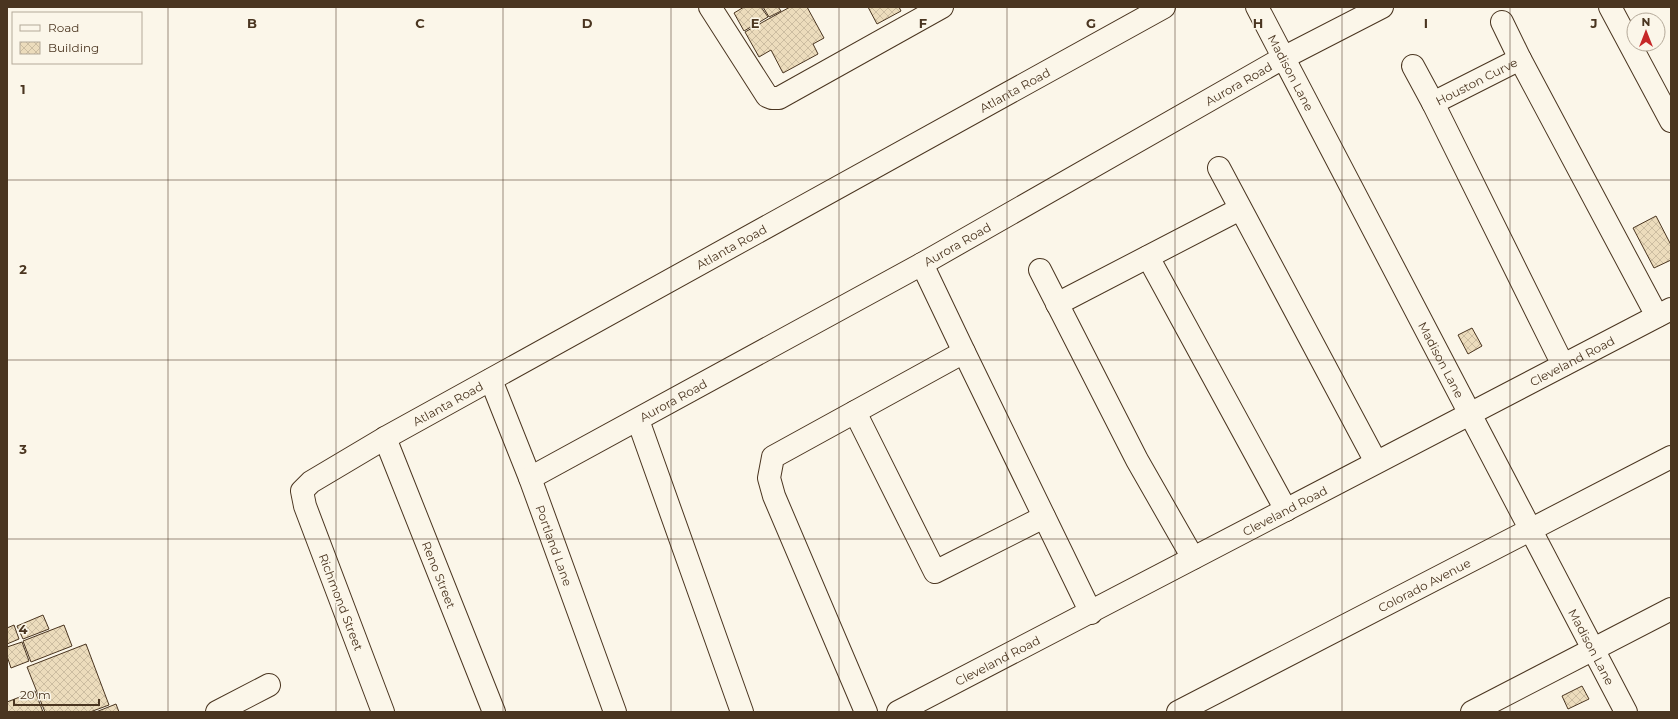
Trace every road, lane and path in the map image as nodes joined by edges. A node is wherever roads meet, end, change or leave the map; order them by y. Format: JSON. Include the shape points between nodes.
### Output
{"nodes":[{"id":1,"x":710,"y":7,"type":"edge"},
{"id":2,"x":942,"y":7,"type":"edge"},
{"id":3,"x":1164,"y":7,"type":"edge"},
{"id":4,"x":1257,"y":7,"type":"edge"},
{"id":5,"x":1382,"y":7,"type":"edge"},
{"id":6,"x":1610,"y":7,"type":"edge"},
{"id":7,"x":1502,"y":22,"type":"dead end"},
{"id":8,"x":1283,"y":58,"type":"junction"},
{"id":9,"x":1520,"y":59,"type":"junction"},
{"id":10,"x":1413,"y":66,"type":"dead end"},
{"id":11,"x":1433,"y":102,"type":"junction"},
{"id":12,"x":1671,"y":121,"type":"edge"},
{"id":13,"x":1219,"y":168,"type":"dead end"},
{"id":14,"x":1240,"y":209,"type":"junction"},
{"id":15,"x":1148,"y":257,"type":"junction"},
{"id":16,"x":922,"y":264,"type":"junction"},
{"id":17,"x":1040,"y":270,"type":"dead end"},
{"id":18,"x":1057,"y":304,"type":"junction"},
{"id":19,"x":1664,"y":313,"type":"edge"},
{"id":20,"x":964,"y":352,"type":"junction"},
{"id":21,"x":1563,"y":365,"type":"junction"},
{"id":22,"x":491,"y":380,"type":"junction"},
{"id":23,"x":855,"y":412,"type":"junction"},
{"id":24,"x":1470,"y":414,"type":"junction"},
{"id":25,"x":638,"y":420,"type":"junction"},
{"id":26,"x":385,"y":438,"type":"junction"},
{"id":27,"x":1671,"y":457,"type":"edge"},
{"id":28,"x":1376,"y":462,"type":"junction"},
{"id":29,"x":530,"y":478,"type":"junction"},
{"id":30,"x":302,"y":490,"type":"joint"},
{"id":31,"x":1286,"y":510,"type":"junction"},
{"id":32,"x":1044,"y":517,"type":"junction"},
{"id":33,"x":1532,"y":530,"type":"junction"},
{"id":34,"x":1193,"y":558,"type":"junction"},
{"id":35,"x":1671,"y":609,"type":"edge"},
{"id":36,"x":1091,"y":613,"type":"junction"},
{"id":37,"x":1594,"y":648,"type":"junction"},
{"id":38,"x":269,"y":685,"type":"dead end"},
{"id":39,"x":1496,"y":706,"type":"edge"},
{"id":40,"x":217,"y":712,"type":"edge"},
{"id":41,"x":384,"y":712,"type":"edge"},
{"id":42,"x":494,"y":712,"type":"edge"},
{"id":43,"x":615,"y":712,"type":"edge"},
{"id":44,"x":742,"y":712,"type":"edge"},
{"id":45,"x":866,"y":712,"type":"edge"},
{"id":46,"x":898,"y":712,"type":"edge"},
{"id":47,"x":1178,"y":712,"type":"edge"},
{"id":48,"x":1472,"y":712,"type":"edge"},
{"id":49,"x":1626,"y":712,"type":"edge"}],
"edges":[{"from":1,"to":2,"type":"street","via":[[767,96],[772,98],[779,98]]},
{"from":3,"to":22,"type":"street","name":"Atlanta Road"},
{"from":4,"to":8,"type":"street","name":"Madison Lane"},
{"from":5,"to":8,"type":"street","name":"Aurora Road"},
{"from":6,"to":12,"type":"street"},
{"from":7,"to":9,"type":"street"},
{"from":8,"to":16,"type":"street","name":"Aurora Road"},
{"from":8,"to":24,"type":"street","name":"Madison Lane"},
{"from":9,"to":11,"type":"street","name":"Houston Curve"},
{"from":9,"to":19,"type":"street","name":"Houston Curve"},
{"from":10,"to":11,"type":"street"},
{"from":11,"to":21,"type":"street","name":"Houston Curve"},
{"from":13,"to":14,"type":"street"},
{"from":14,"to":15,"type":"street"},
{"from":14,"to":28,"type":"street"},
{"from":15,"to":18,"type":"street"},
{"from":15,"to":31,"type":"street"},
{"from":16,"to":20,"type":"street"},
{"from":16,"to":25,"type":"street","name":"Aurora Road"},
{"from":17,"to":18,"type":"street"},
{"from":18,"to":34,"type":"street","via":[[1137,460]]},
{"from":19,"to":21,"type":"street","name":"Cleveland Road"},
{"from":20,"to":23,"type":"street"},
{"from":20,"to":32,"type":"street"},
{"from":21,"to":24,"type":"street","name":"Cleveland Road"},
{"from":22,"to":26,"type":"street","name":"Atlanta Road"},
{"from":22,"to":29,"type":"street","name":"Portland Lane"},
{"from":23,"to":32,"type":"street","via":[[935,572]]},
{"from":23,"to":45,"type":"street","via":[[774,457],[769,478],[774,496]]},
{"from":24,"to":28,"type":"street","name":"Cleveland Road"},
{"from":24,"to":33,"type":"street","name":"Madison Lane"},
{"from":25,"to":29,"type":"street","name":"Aurora Road"},
{"from":25,"to":44,"type":"street"},
{"from":26,"to":30,"type":"street","name":"Atlanta Road","via":[[311,482]]},
{"from":26,"to":42,"type":"street","name":"Reno Street"},
{"from":27,"to":33,"type":"street","name":"Colorado Avenue"},
{"from":28,"to":31,"type":"street","name":"Cleveland Road"},
{"from":29,"to":43,"type":"street","name":"Portland Lane"},
{"from":30,"to":41,"type":"street","name":"Richmond Street","via":[[305,506]]},
{"from":31,"to":34,"type":"street","name":"Cleveland Road"},
{"from":32,"to":36,"type":"street"},
{"from":33,"to":37,"type":"street","name":"Madison Lane"},
{"from":33,"to":47,"type":"street","name":"Colorado Avenue"},
{"from":34,"to":36,"type":"street","name":"Cleveland Road"},
{"from":35,"to":37,"type":"street"},
{"from":36,"to":46,"type":"street","name":"Cleveland Road"},
{"from":37,"to":39,"type":"street"},
{"from":37,"to":49,"type":"street","name":"Madison Lane"},
{"from":38,"to":40,"type":"street"},
{"from":39,"to":48,"type":"street"}]}
